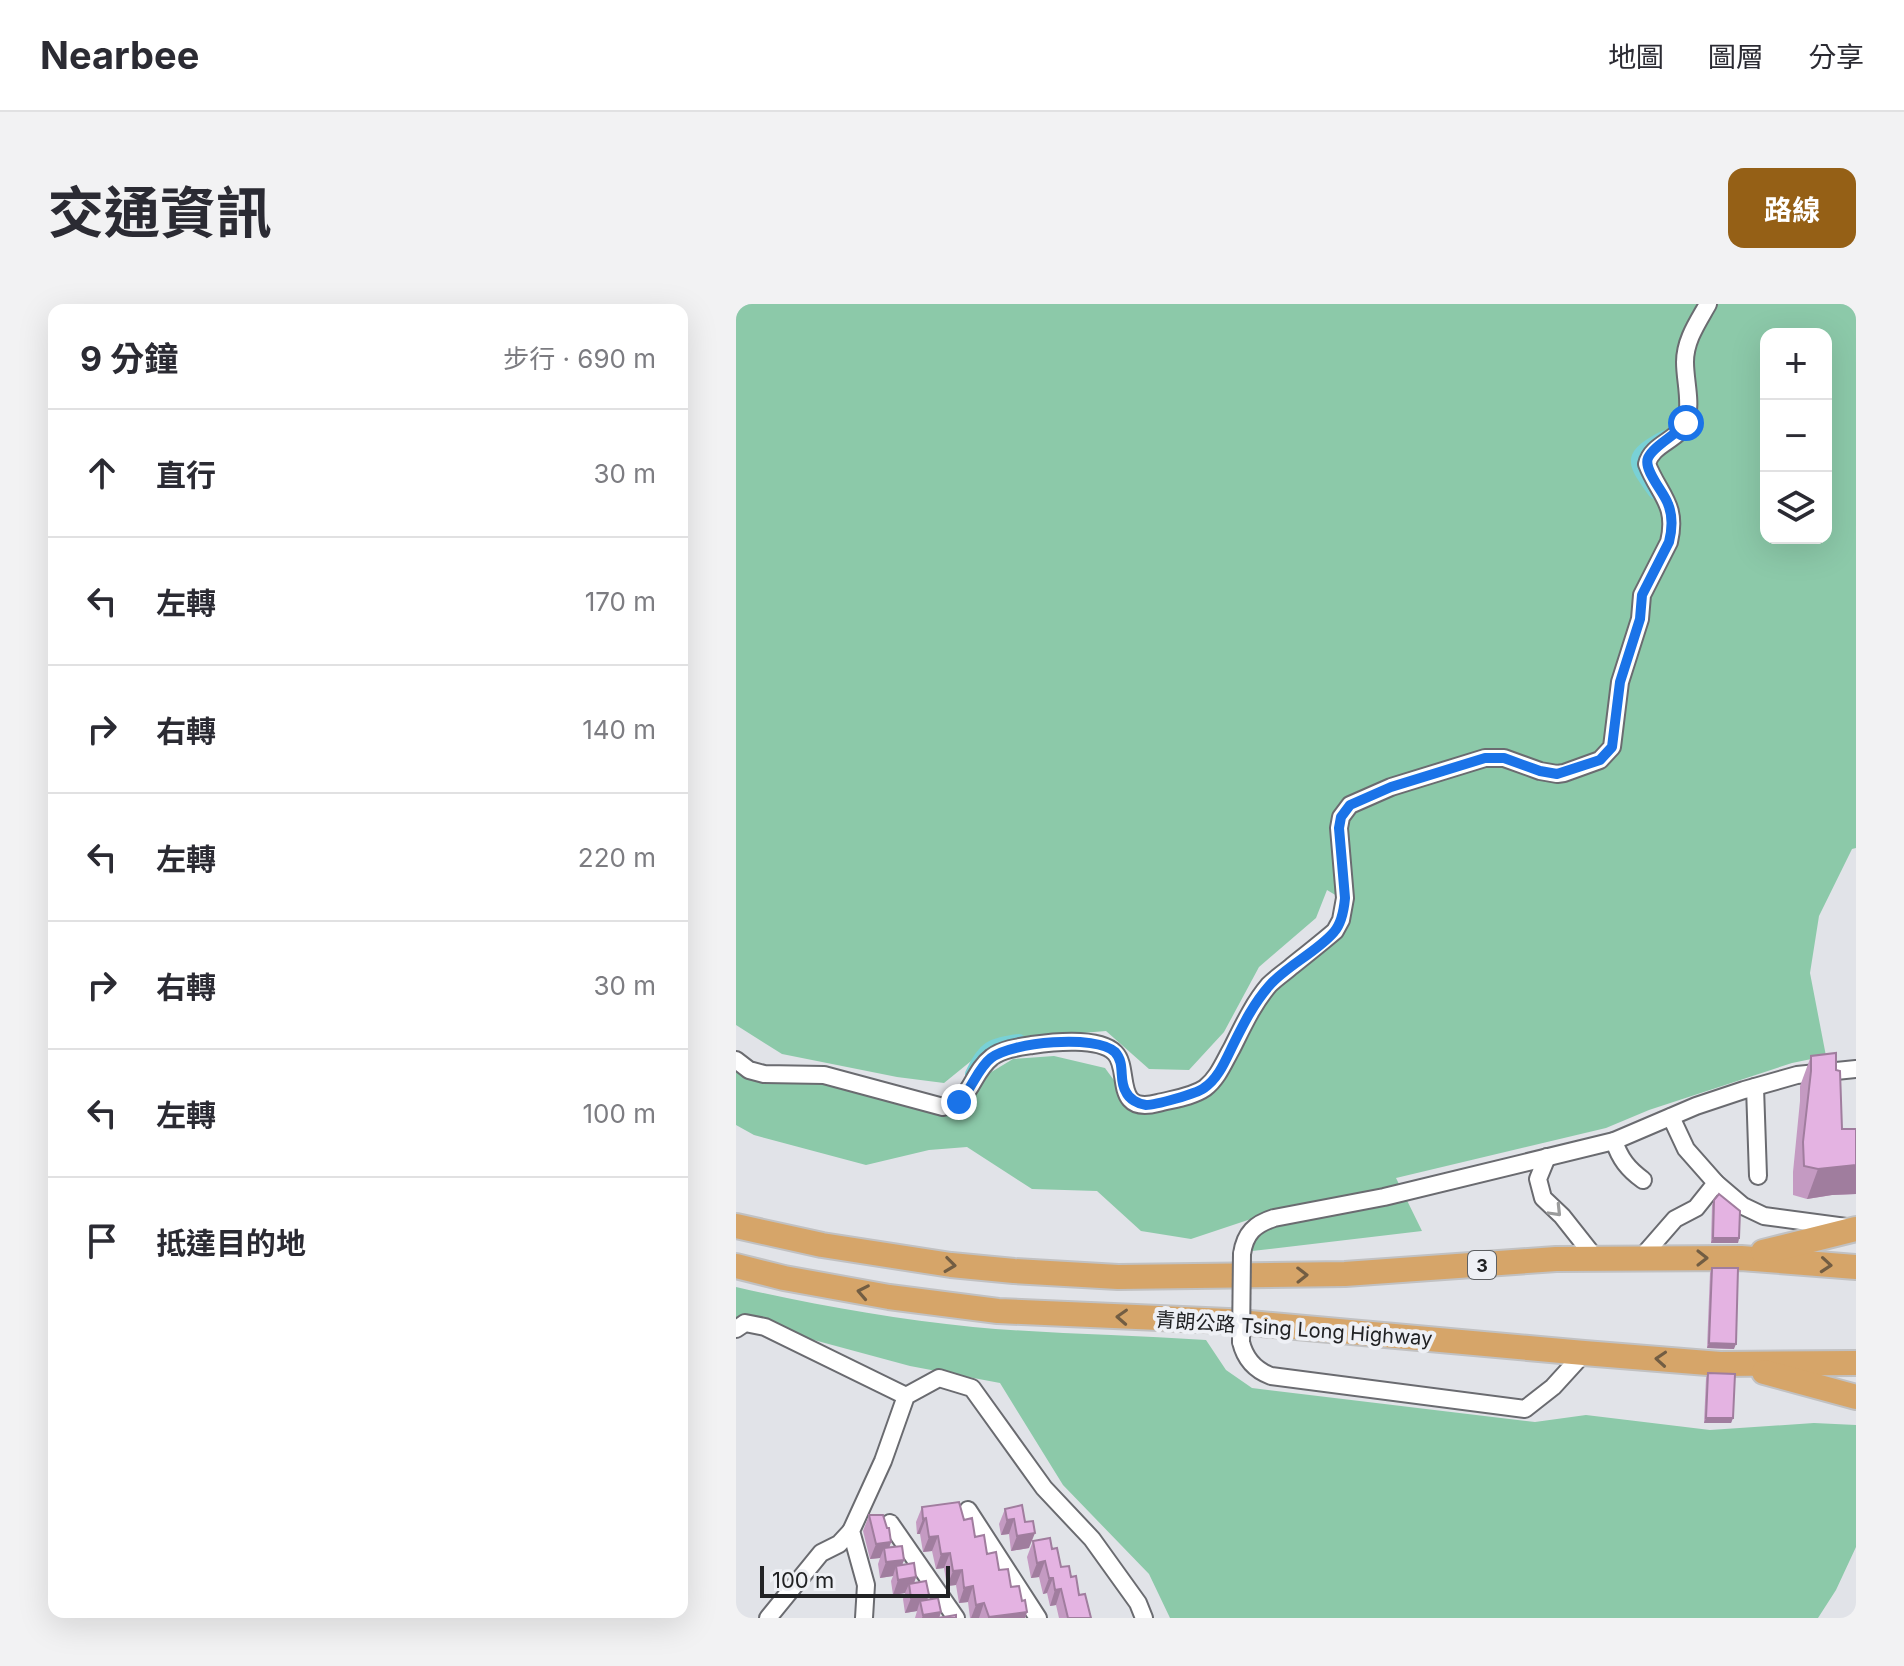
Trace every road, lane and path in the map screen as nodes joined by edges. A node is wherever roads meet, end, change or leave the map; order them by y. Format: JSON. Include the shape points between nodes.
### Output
{"nodes":[{"id":1,"x":1708,"y":304,"type":"edge"},
{"id":2,"x":736,"y":1060,"type":"edge"},
{"id":3,"x":1856,"y":1069,"type":"edge"},
{"id":4,"x":1755,"y":1087,"type":"junction"},
{"id":5,"x":1671,"y":1117,"type":"junction"},
{"id":6,"x":1614,"y":1141,"type":"junction"},
{"id":7,"x":1547,"y":1157,"type":"junction"},
{"id":8,"x":1758,"y":1176,"type":"dead end"},
{"id":9,"x":1643,"y":1180,"type":"dead end"},
{"id":10,"x":1716,"y":1183,"type":"junction"},
{"id":11,"x":736,"y":1226,"type":"edge"},
{"id":12,"x":1856,"y":1228,"type":"edge"},
{"id":13,"x":1641,"y":1258,"type":"junction"},
{"id":14,"x":1741,"y":1258,"type":"junction"},
{"id":15,"x":1596,"y":1259,"type":"junction"},
{"id":16,"x":736,"y":1266,"type":"edge"},
{"id":17,"x":1856,"y":1267,"type":"edge"},
{"id":18,"x":736,"y":1329,"type":"edge"},
{"id":19,"x":1584,"y":1353,"type":"junction"},
{"id":20,"x":1856,"y":1363,"type":"edge"},
{"id":21,"x":1739,"y":1364,"type":"junction"},
{"id":22,"x":906,"y":1396,"type":"junction"},
{"id":23,"x":1856,"y":1397,"type":"edge"},
{"id":24,"x":968,"y":1510,"type":"dead end"},
{"id":25,"x":890,"y":1523,"type":"dead end"},
{"id":26,"x":851,"y":1531,"type":"junction"},
{"id":27,"x":768,"y":1618,"type":"edge"},
{"id":28,"x":864,"y":1618,"type":"edge"},
{"id":29,"x":956,"y":1618,"type":"edge"},
{"id":30,"x":1038,"y":1618,"type":"edge"},
{"id":31,"x":1144,"y":1618,"type":"edge"}],
"edges":[{"from":1,"to":2,"type":"street","via":[[1687,343],[1686,423],[1649,456],[1647,464],[1668,502],[1671,534],[1642,595],[1620,682],[1612,747],[1592,764],[1557,774],[1504,758],[1485,758],[1350,805],[1339,828],[1345,898],[1341,920],[1335,931],[1270,984],[1219,1073],[1204,1088],[1152,1104],[1137,1103],[1126,1093],[1116,1053],[1084,1042],[1032,1045],[997,1054],[959,1102],[943,1107],[824,1075],[764,1074]]},
{"from":3,"to":4,"type":"street","via":[[1797,1075]]},
{"from":4,"to":5,"type":"street"},
{"from":4,"to":8,"type":"street"},
{"from":5,"to":6,"type":"street"},
{"from":5,"to":10,"type":"street","via":[[1686,1149]]},
{"from":6,"to":7,"type":"street"},
{"from":6,"to":9,"type":"street","via":[[1628,1169]]},
{"from":7,"to":15,"type":"street","one_way":true,"via":[[1538,1179],[1543,1198]]},
{"from":7,"to":19,"type":"street","bridge":true,"via":[[1261,1223],[1249,1232],[1242,1254],[1241,1342],[1252,1364],[1271,1376],[1525,1409]]},
{"from":10,"to":12,"type":"street","via":[[1764,1216]]},
{"from":10,"to":13,"type":"street"},
{"from":11,"to":15,"type":"highway","number":"3","one_way":true,"via":[[951,1265],[1118,1277],[1345,1274]]},
{"from":12,"to":14,"type":"highway"},
{"from":13,"to":14,"type":"highway","number":"3","one_way":true},
{"from":13,"to":15,"type":"highway","number":"3"},
{"from":14,"to":17,"type":"highway","number":"3","one_way":true},
{"from":19,"to":16,"type":"highway","name":"青朗公路 Tsing Long Highway","one_way":true,"via":[[1228,1321],[998,1311],[889,1297]]},
{"from":18,"to":22,"type":"street","via":[[745,1323],[765,1327]]},
{"from":21,"to":19,"type":"highway","name":"青朗公路 Tsing Long Highway","one_way":true},
{"from":20,"to":21,"type":"highway","name":"青朗公路 Tsing Long Highway"},
{"from":21,"to":23,"type":"highway"},
{"from":22,"to":26,"type":"street"},
{"from":22,"to":31,"type":"street","via":[[939,1378],[972,1388],[1044,1488],[1092,1539]]},
{"from":24,"to":30,"type":"street"},
{"from":25,"to":29,"type":"street"},
{"from":26,"to":27,"type":"street","via":[[821,1553]]},
{"from":26,"to":28,"type":"street","via":[[866,1585]]}]}
